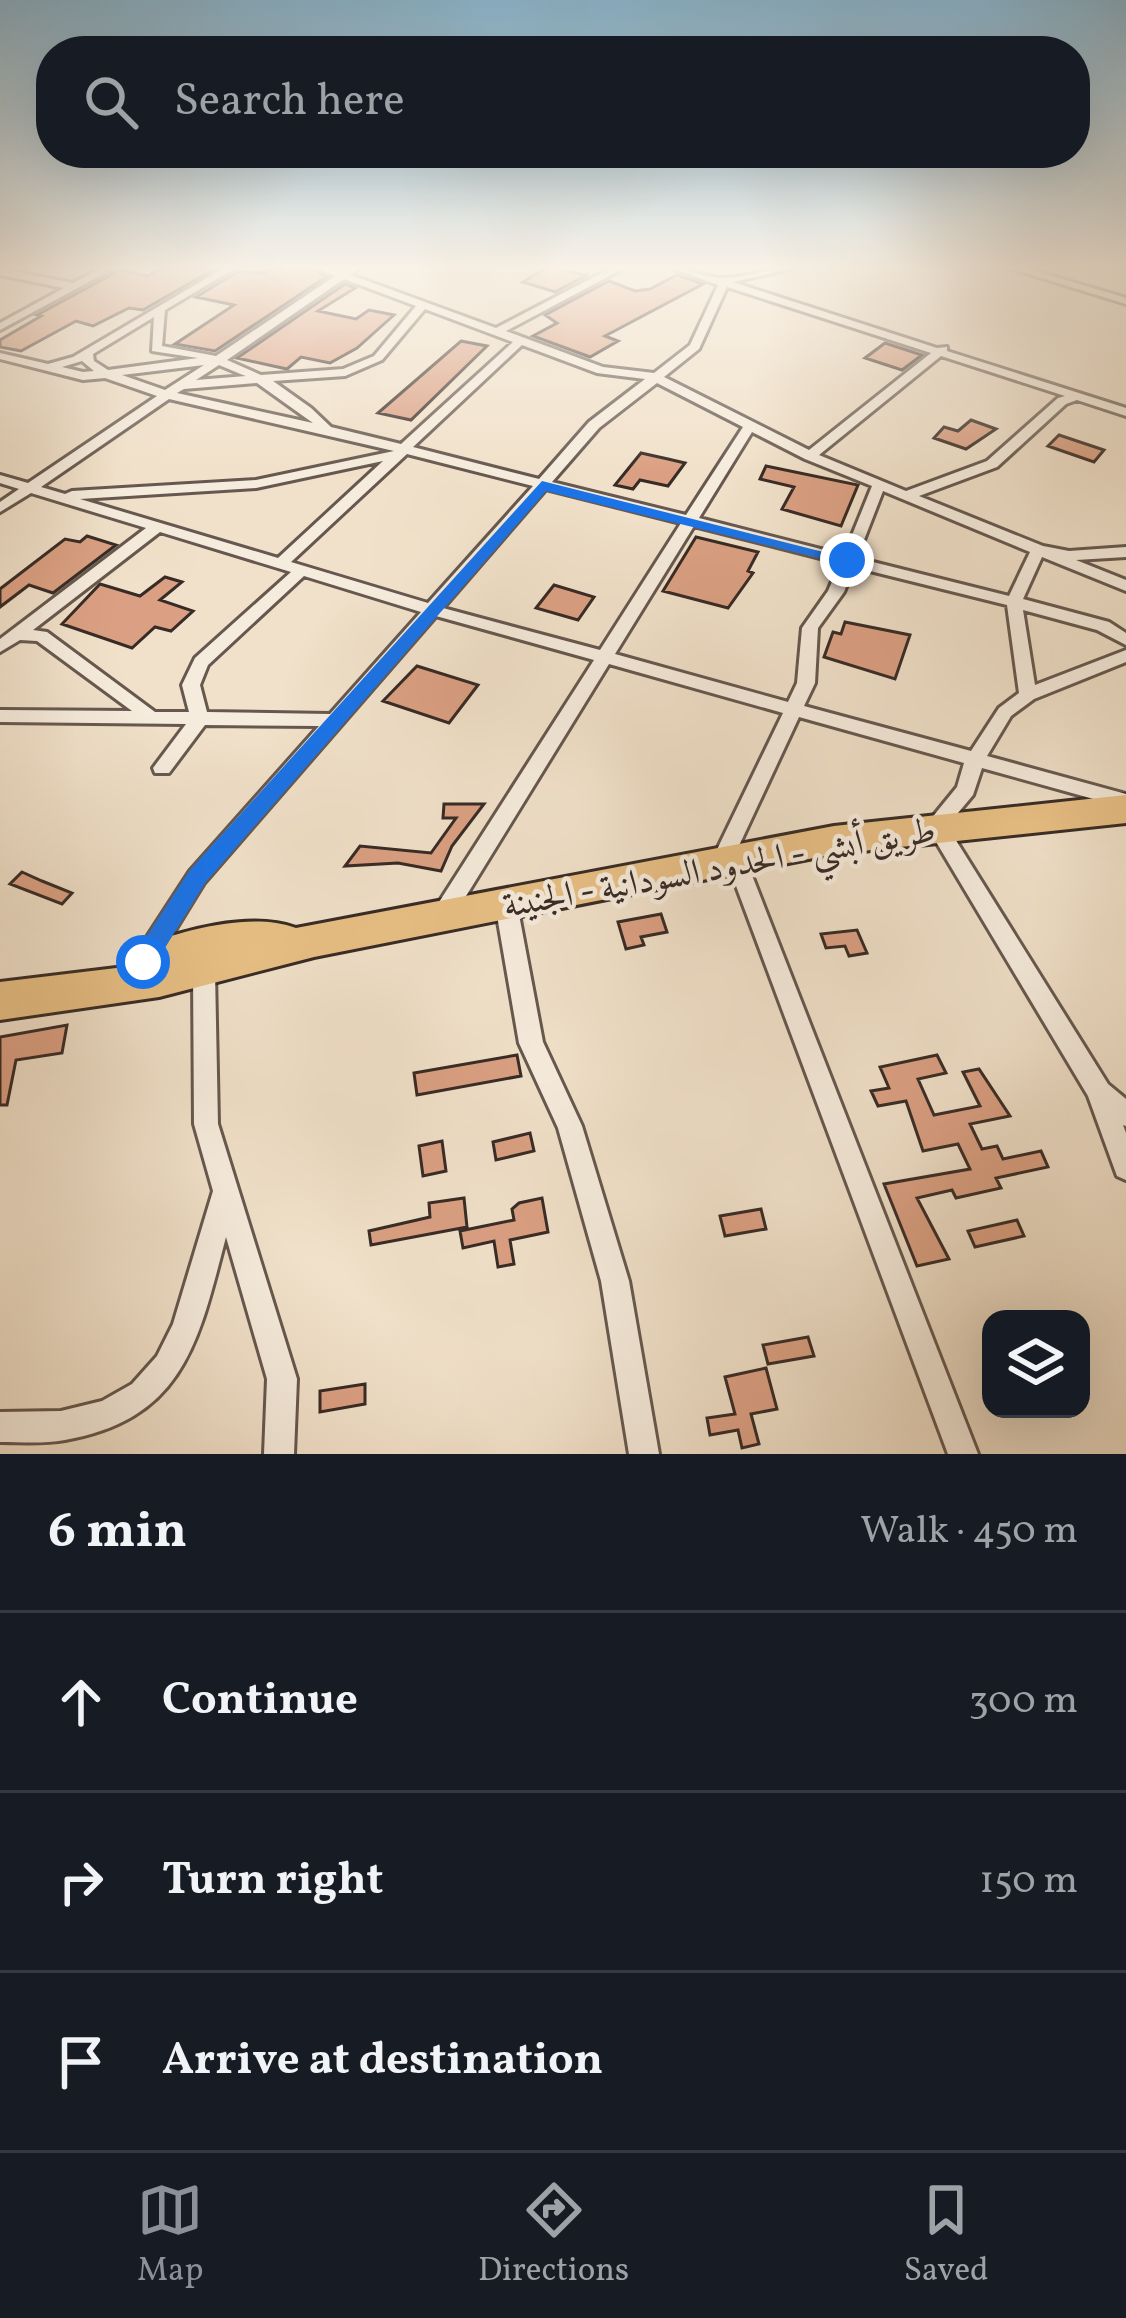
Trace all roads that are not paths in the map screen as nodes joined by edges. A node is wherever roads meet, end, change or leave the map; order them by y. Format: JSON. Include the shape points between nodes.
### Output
{"nodes":[{"id":1,"x":119,"y":334,"type":"edge"},
{"id":2,"x":158,"y":334,"type":"edge"},
{"id":3,"x":255,"y":334,"type":"edge"},
{"id":4,"x":398,"y":334,"type":"edge"},
{"id":5,"x":496,"y":334,"type":"edge"},
{"id":6,"x":700,"y":334,"type":"edge"},
{"id":7,"x":894,"y":334,"type":"edge"},
{"id":8,"x":519,"y":342,"type":"junction"},
{"id":9,"x":943,"y":349,"type":"junction"},
{"id":10,"x":87,"y":353,"type":"junction"},
{"id":11,"x":0,"y":356,"type":"edge"},
{"id":12,"x":215,"y":360,"type":"junction"},
{"id":13,"x":44,"y":370,"type":"junction"},
{"id":14,"x":106,"y":374,"type":"junction"},
{"id":15,"x":256,"y":376,"type":"junction"},
{"id":16,"x":655,"y":377,"type":"junction"},
{"id":17,"x":172,"y":390,"type":"junction"},
{"id":18,"x":1089,"y":397,"type":"junction"},
{"id":19,"x":1126,"y":412,"type":"edge"},
{"id":20,"x":750,"y":425,"type":"junction"},
{"id":21,"x":328,"y":430,"type":"junction"},
{"id":22,"x":406,"y":452,"type":"junction"},
{"id":23,"x":810,"y":456,"type":"junction"},
{"id":24,"x":0,"y":479,"type":"edge"},
{"id":25,"x":879,"y":485,"type":"junction"},
{"id":26,"x":542,"y":486,"type":"junction"},
{"id":27,"x":29,"y":488,"type":"junction"},
{"id":28,"x":59,"y":496,"type":"junction"},
{"id":29,"x":905,"y":496,"type":"junction"},
{"id":30,"x":0,"y":508,"type":"edge"},
{"id":31,"x":689,"y":523,"type":"junction"},
{"id":32,"x":158,"y":527,"type":"junction"},
{"id":33,"x":1038,"y":550,"type":"junction"},
{"id":34,"x":1126,"y":552,"type":"edge"},
{"id":35,"x":847,"y":560,"type":"junction"},
{"id":36,"x":280,"y":564,"type":"junction"},
{"id":37,"x":302,"y":570,"type":"junction"},
{"id":38,"x":1126,"y":586,"type":"edge"},
{"id":39,"x":1014,"y":602,"type":"junction"},
{"id":40,"x":433,"y":610,"type":"junction"},
{"id":41,"x":1126,"y":640,"type":"edge"},
{"id":42,"x":5,"y":642,"type":"edge"},
{"id":43,"x":1126,"y":656,"type":"edge"},
{"id":44,"x":600,"y":658,"type":"junction"},
{"id":45,"x":1028,"y":694,"type":"junction"},
{"id":46,"x":792,"y":712,"type":"junction"},
{"id":47,"x":148,"y":714,"type":"junction"},
{"id":48,"x":0,"y":716,"type":"edge"},
{"id":49,"x":200,"y":718,"type":"junction"},
{"id":50,"x":338,"y":720,"type":"junction"},
{"id":51,"x":974,"y":762,"type":"junction"},
{"id":52,"x":162,"y":768,"type":"dead end"},
{"id":53,"x":1126,"y":805,"type":"edge"},
{"id":54,"x":936,"y":825,"type":"junction"},
{"id":55,"x":728,"y":861,"type":"junction"},
{"id":56,"x":506,"y":904,"type":"junction"},
{"id":57,"x":442,"y":916,"type":"junction"},
{"id":58,"x":314,"y":940,"type":"junction"},
{"id":59,"x":204,"y":972,"type":"junction"},
{"id":60,"x":140,"y":974,"type":"junction"},
{"id":61,"x":0,"y":980,"type":"edge"},
{"id":62,"x":0,"y":1001,"type":"edge"},
{"id":63,"x":1099,"y":1092,"type":"junction"},
{"id":64,"x":1126,"y":1114,"type":"edge"},
{"id":65,"x":1126,"y":1167,"type":"edge"},
{"id":66,"x":227,"y":1186,"type":"junction"},
{"id":67,"x":0,"y":1427,"type":"edge"},
{"id":68,"x":279,"y":1454,"type":"edge"},
{"id":69,"x":644,"y":1454,"type":"edge"},
{"id":70,"x":963,"y":1454,"type":"edge"}],
"edges":[{"from":1,"to":10,"type":"street"},
{"from":2,"to":12,"type":"street","via":[[156,349]]},
{"from":3,"to":12,"type":"street"},
{"from":4,"to":15,"type":"street","via":[[378,358],[345,372]]},
{"from":5,"to":8,"type":"street"},
{"from":6,"to":16,"type":"street"},
{"from":7,"to":9,"type":"street"},
{"from":8,"to":16,"type":"street","via":[[601,370]]},
{"from":8,"to":22,"type":"street"},
{"from":9,"to":18,"type":"street"},
{"from":9,"to":23,"type":"street"},
{"from":10,"to":13,"type":"street"},
{"from":10,"to":14,"type":"street"},
{"from":11,"to":13,"type":"street"},
{"from":12,"to":14,"type":"street"},
{"from":12,"to":15,"type":"street"},
{"from":12,"to":17,"type":"street"},
{"from":13,"to":14,"type":"street"},
{"from":14,"to":17,"type":"street"},
{"from":15,"to":17,"type":"street"},
{"from":15,"to":21,"type":"street"},
{"from":16,"to":20,"type":"street"},
{"from":16,"to":26,"type":"street","via":[[594,425]]},
{"from":17,"to":21,"type":"street"},
{"from":17,"to":27,"type":"street"},
{"from":18,"to":19,"type":"street"},
{"from":18,"to":29,"type":"street","via":[[1062,401],[992,464]]},
{"from":20,"to":23,"type":"street"},
{"from":20,"to":31,"type":"street"},
{"from":21,"to":22,"type":"street"},
{"from":22,"to":26,"type":"street"},
{"from":22,"to":28,"type":"street","via":[[256,484]]},
{"from":22,"to":36,"type":"street"},
{"from":23,"to":25,"type":"street"},
{"from":24,"to":27,"type":"street"},
{"from":25,"to":29,"type":"street"},
{"from":25,"to":35,"type":"street"},
{"from":26,"to":31,"type":"street"},
{"from":26,"to":40,"type":"street"},
{"from":27,"to":28,"type":"street"},
{"from":27,"to":30,"type":"street"},
{"from":28,"to":32,"type":"street"},
{"from":29,"to":33,"type":"street"},
{"from":31,"to":35,"type":"street"},
{"from":31,"to":44,"type":"street"},
{"from":32,"to":36,"type":"street"},
{"from":32,"to":42,"type":"street"},
{"from":33,"to":34,"type":"street"},
{"from":33,"to":38,"type":"street"},
{"from":33,"to":39,"type":"street"},
{"from":35,"to":39,"type":"street"},
{"from":35,"to":46,"type":"street","via":[[810,628],[806,683]]},
{"from":36,"to":37,"type":"street"},
{"from":37,"to":40,"type":"street"},
{"from":37,"to":49,"type":"street","via":[[201,662],[190,685]]},
{"from":39,"to":41,"type":"street"},
{"from":39,"to":45,"type":"street"},
{"from":40,"to":44,"type":"street"},
{"from":40,"to":50,"type":"street"},
{"from":42,"to":47,"type":"street","via":[[41,636]]},
{"from":43,"to":45,"type":"street"},
{"from":44,"to":46,"type":"street"},
{"from":44,"to":57,"type":"street"},
{"from":45,"to":51,"type":"street","via":[[1005,712]]},
{"from":46,"to":51,"type":"street"},
{"from":46,"to":55,"type":"street"},
{"from":47,"to":48,"type":"street"},
{"from":47,"to":49,"type":"street"},
{"from":49,"to":50,"type":"street"},
{"from":49,"to":52,"type":"street"},
{"from":50,"to":60,"type":"street","via":[[197,877]]},
{"from":51,"to":53,"type":"street"},
{"from":51,"to":54,"type":"street","via":[[966,790]]},
{"from":53,"to":54,"type":"highway","name":"طريق أبشي - الحدود السودانية - الجنينة"},
{"from":54,"to":55,"type":"highway","name":"طريق أبشي - الحدود السودانية - الجنينة"},
{"from":54,"to":63,"type":"street"},
{"from":55,"to":56,"type":"highway","name":"طريق أبشي - الحدود السودانية - الجنينة"},
{"from":55,"to":70,"type":"street"},
{"from":56,"to":57,"type":"highway","name":"طريق أبشي - الحدود السودانية - الجنينة"},
{"from":56,"to":69,"type":"street","via":[[531,1043],[570,1126],[615,1281]]},
{"from":57,"to":58,"type":"highway","name":"طريق أبشي - الحدود السودانية - الجنينة"},
{"from":58,"to":59,"type":"highway"},
{"from":58,"to":60,"type":"highway","via":[[230,941]]},
{"from":59,"to":60,"type":"highway"},
{"from":59,"to":66,"type":"street","via":[[206,1124]]},
{"from":60,"to":61,"type":"highway"},
{"from":60,"to":62,"type":"highway"},
{"from":63,"to":64,"type":"street"},
{"from":63,"to":65,"type":"street"},
{"from":66,"to":67,"type":"street","via":[[181,1341],[159,1382],[111,1418],[45,1430]]},
{"from":66,"to":68,"type":"street","via":[[282,1379]]}]}
